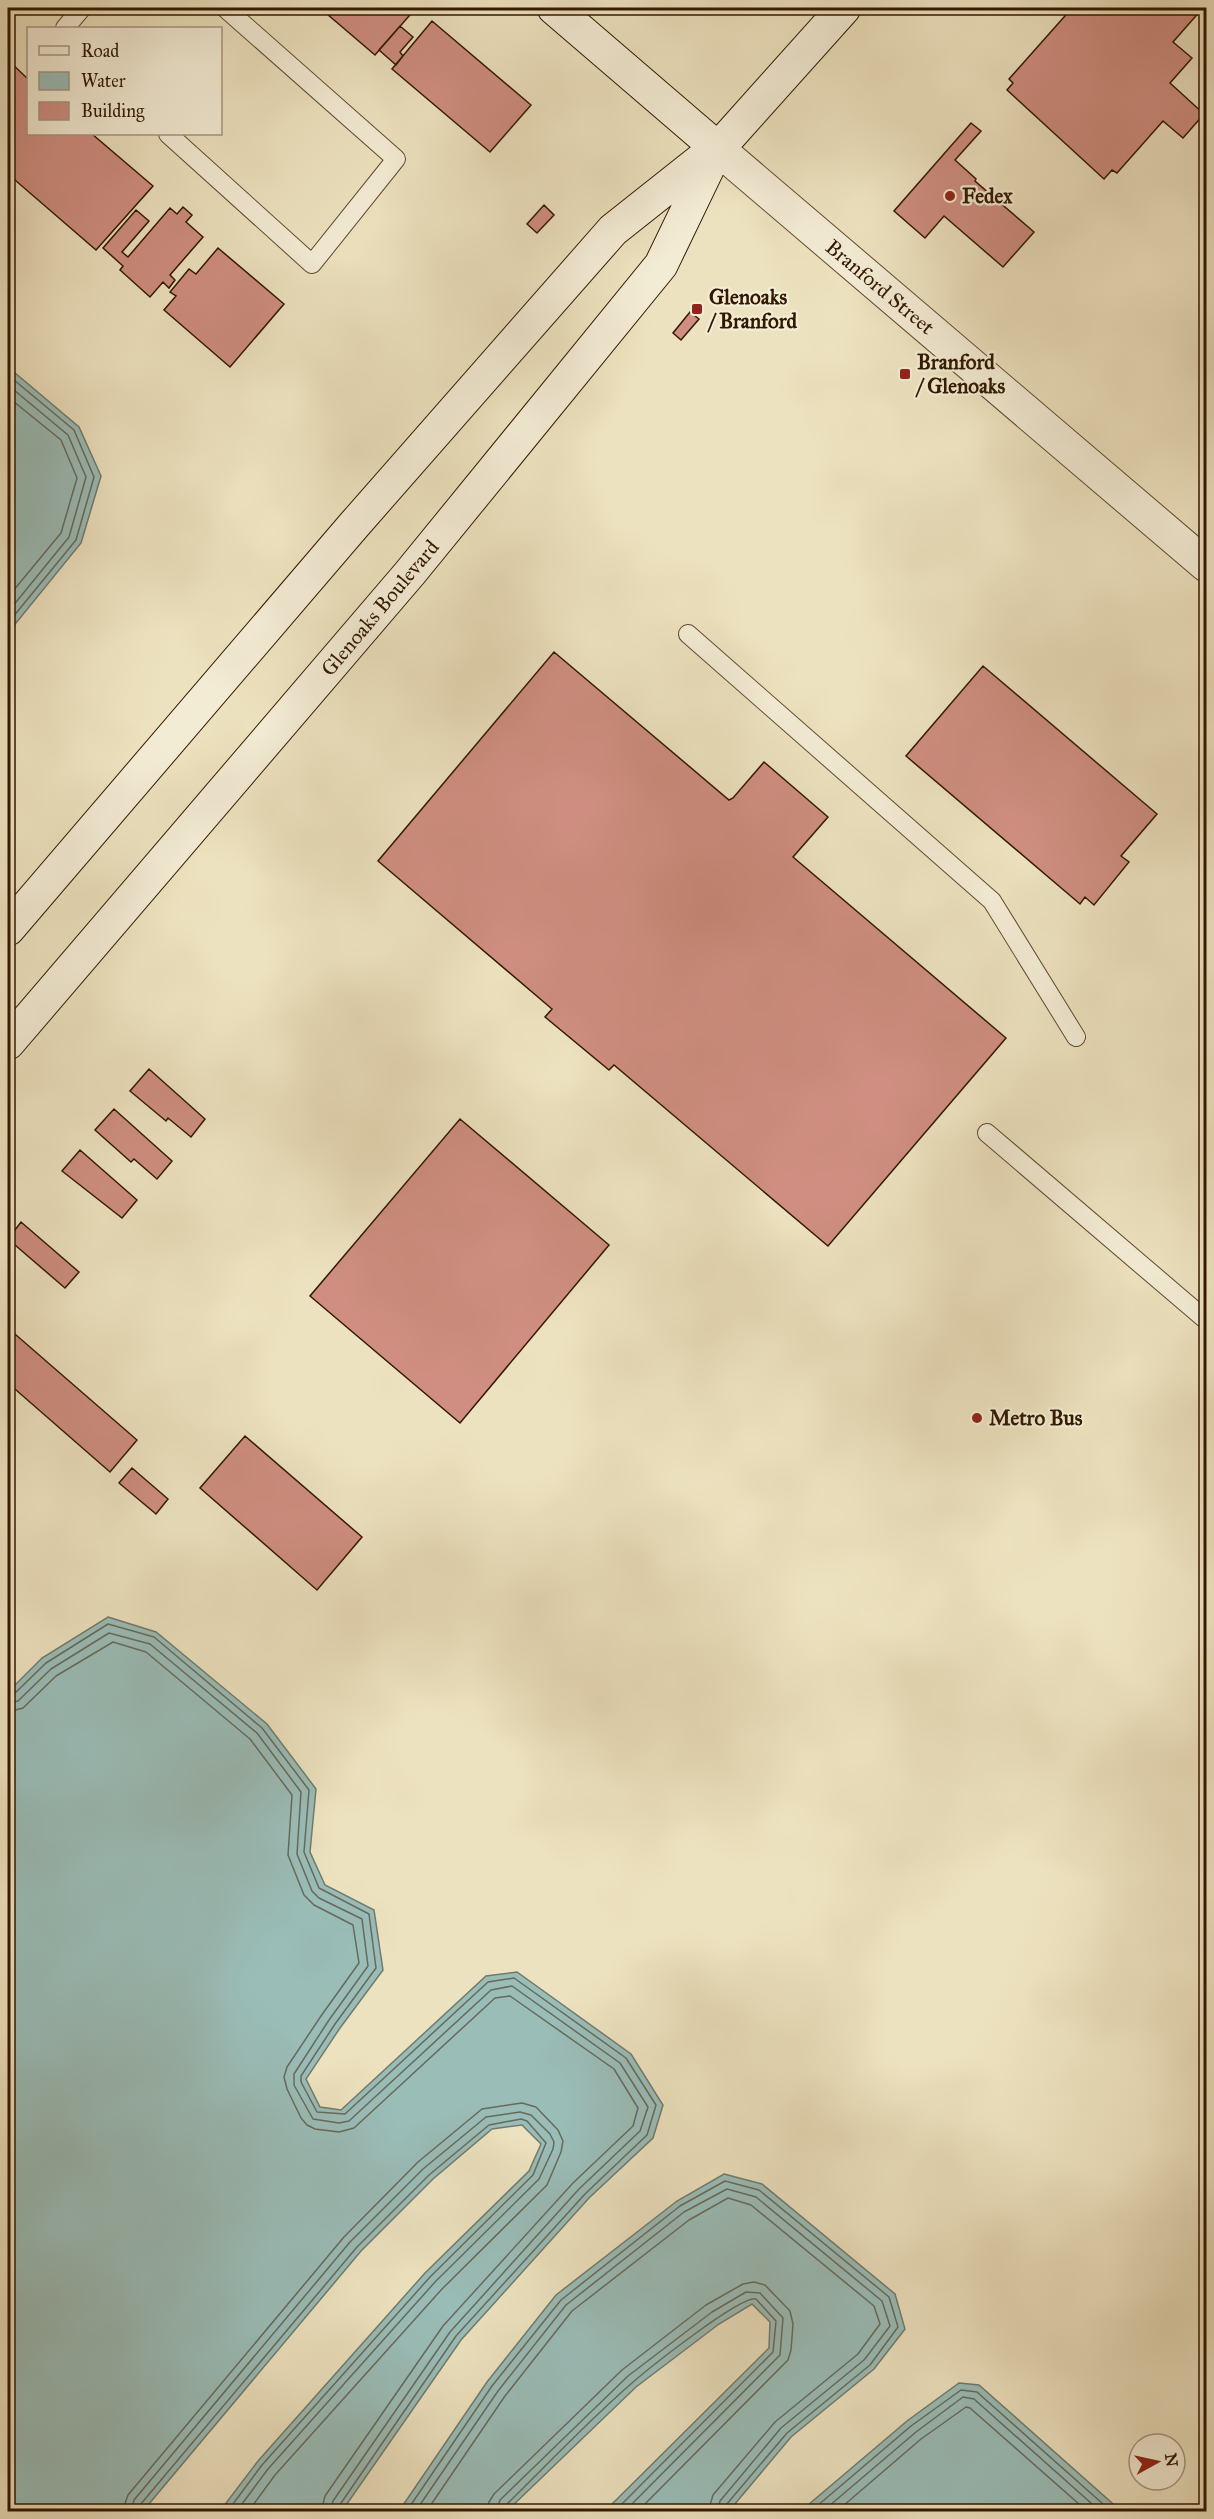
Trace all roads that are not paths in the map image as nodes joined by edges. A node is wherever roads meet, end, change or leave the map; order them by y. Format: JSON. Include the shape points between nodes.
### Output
{"nodes":[{"id":1,"x":82,"y":8,"type":"edge"},
{"id":2,"x":225,"y":8,"type":"edge"},
{"id":3,"x":554,"y":8,"type":"edge"},
{"id":4,"x":844,"y":8,"type":"edge"},
{"id":5,"x":66,"y":27,"type":"edge"},
{"id":6,"x":169,"y":135,"type":"edge"},
{"id":7,"x":717,"y":148,"type":"junction"},
{"id":8,"x":1206,"y":565,"type":"edge"},
{"id":9,"x":688,"y":634,"type":"dead end"},
{"id":10,"x":8,"y":929,"type":"edge"},
{"id":11,"x":1076,"y":1037,"type":"dead end"},
{"id":12,"x":8,"y":1043,"type":"edge"},
{"id":13,"x":987,"y":1133,"type":"dead end"},
{"id":14,"x":1206,"y":1320,"type":"edge"}],
"edges":[{"from":1,"to":5,"type":"lane"},
{"from":2,"to":6,"type":"lane","via":[[396,159],[312,264]]},
{"from":3,"to":7,"type":"main road","name":"Branford Street"},
{"from":4,"to":7,"type":"main road","name":"Glenoaks Boulevard"},
{"from":7,"to":8,"type":"main road","name":"Branford Street"},
{"from":7,"to":10,"type":"main road","name":"Glenoaks Boulevard","via":[[613,231],[354,525]]},
{"from":7,"to":12,"type":"main road","name":"Glenoaks Boulevard","via":[[661,265],[410,573]]},
{"from":9,"to":11,"type":"lane","via":[[992,901]]},
{"from":13,"to":14,"type":"lane"}]}
